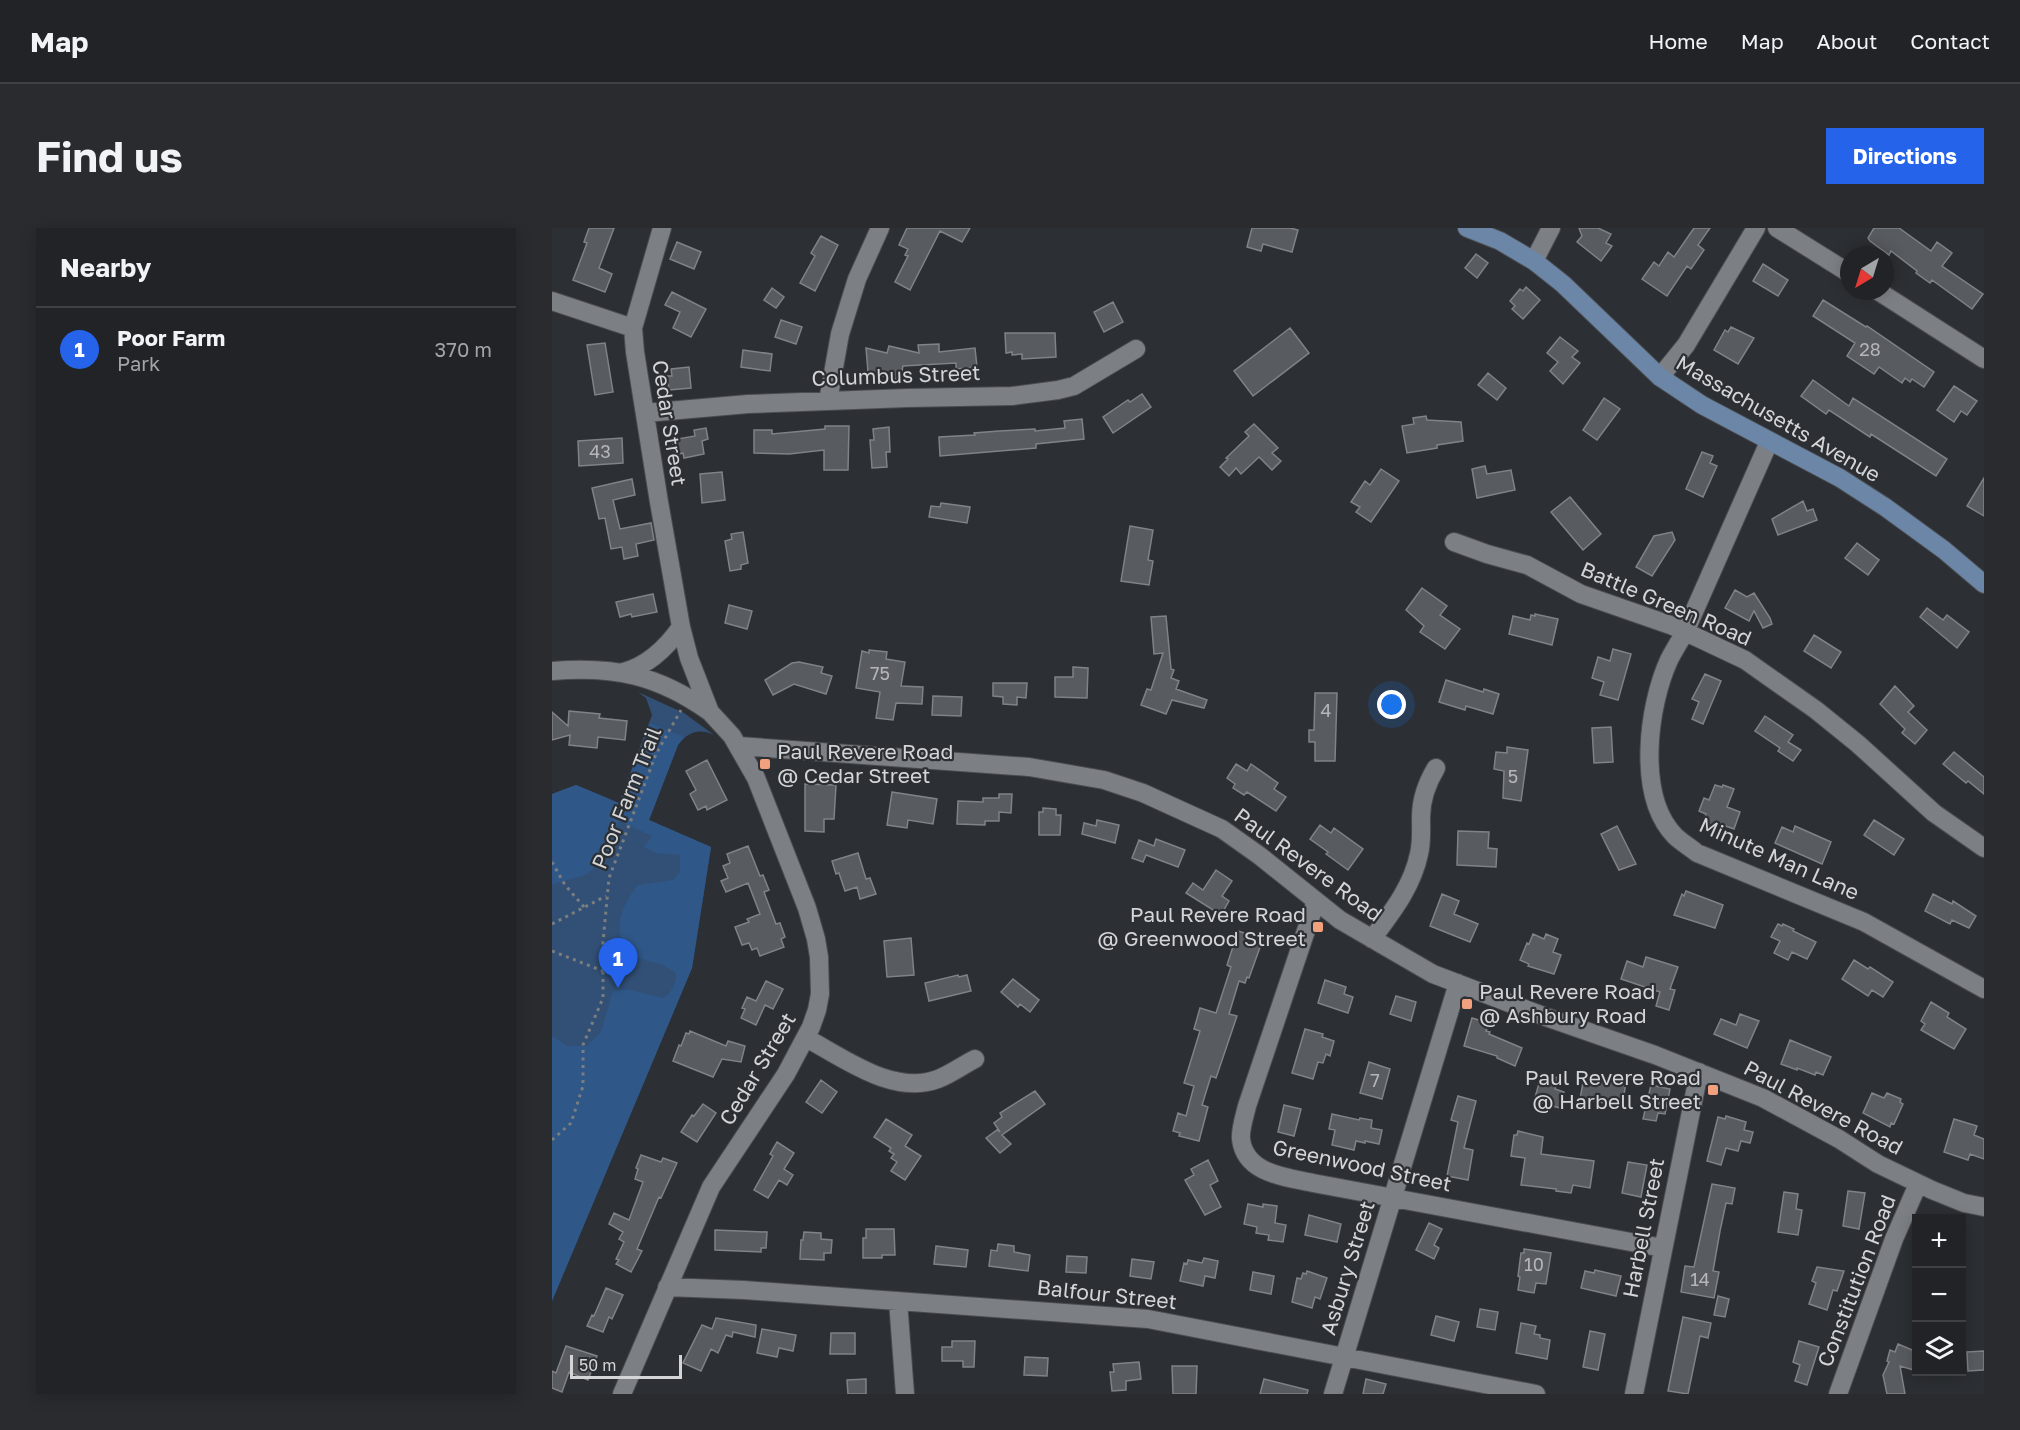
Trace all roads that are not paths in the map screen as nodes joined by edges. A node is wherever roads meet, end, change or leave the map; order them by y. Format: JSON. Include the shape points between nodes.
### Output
{"nodes":[{"id":1,"x":662,"y":228,"type":"edge"},
{"id":2,"x":880,"y":228,"type":"edge"},
{"id":3,"x":1467,"y":228,"type":"edge"},
{"id":4,"x":1551,"y":228,"type":"edge"},
{"id":5,"x":1756,"y":228,"type":"edge"},
{"id":6,"x":1777,"y":228,"type":"edge"},
{"id":7,"x":1534,"y":261,"type":"junction"},
{"id":8,"x":1840,"y":267,"type":"edge"},
{"id":9,"x":1892,"y":300,"type":"edge"},
{"id":10,"x":552,"y":301,"type":"edge"},
{"id":11,"x":633,"y":328,"type":"junction"},
{"id":12,"x":1136,"y":348,"type":"dead end"},
{"id":13,"x":1984,"y":359,"type":"edge"},
{"id":14,"x":1659,"y":377,"type":"junction"},
{"id":15,"x":828,"y":401,"type":"junction"},
{"id":16,"x":645,"y":413,"type":"junction"},
{"id":17,"x":1769,"y":442,"type":"junction"},
{"id":18,"x":1454,"y":542,"type":"dead end"},
{"id":19,"x":1984,"y":584,"type":"edge"},
{"id":20,"x":681,"y":627,"type":"junction"},
{"id":21,"x":1685,"y":632,"type":"junction"},
{"id":22,"x":552,"y":671,"type":"edge"},
{"id":23,"x":624,"y":672,"type":"junction"},
{"id":24,"x":710,"y":712,"type":"junction"},
{"id":25,"x":739,"y":746,"type":"junction"},
{"id":26,"x":1436,"y":768,"type":"dead end"},
{"id":27,"x":1984,"y":848,"type":"edge"},
{"id":28,"x":1316,"y":901,"type":"junction"},
{"id":29,"x":1372,"y":939,"type":"junction"},
{"id":30,"x":1458,"y":983,"type":"junction"},
{"id":31,"x":1984,"y":989,"type":"edge"},
{"id":32,"x":806,"y":1038,"type":"junction"},
{"id":33,"x":975,"y":1059,"type":"dead end"},
{"id":34,"x":1699,"y":1072,"type":"junction"},
{"id":35,"x":1918,"y":1184,"type":"junction"},
{"id":36,"x":1393,"y":1198,"type":"junction"},
{"id":37,"x":1984,"y":1208,"type":"edge"},
{"id":38,"x":1663,"y":1248,"type":"junction"},
{"id":39,"x":667,"y":1287,"type":"junction"},
{"id":40,"x":898,"y":1301,"type":"junction"},
{"id":41,"x":1344,"y":1358,"type":"junction"},
{"id":42,"x":622,"y":1394,"type":"edge"},
{"id":43,"x":905,"y":1394,"type":"edge"},
{"id":44,"x":1333,"y":1394,"type":"edge"},
{"id":45,"x":1536,"y":1394,"type":"edge"},
{"id":46,"x":1634,"y":1394,"type":"edge"},
{"id":47,"x":1838,"y":1394,"type":"edge"}],
"edges":[{"from":1,"to":11,"type":"street","name":"Cedar Street"},
{"from":2,"to":15,"type":"street","via":[[843,323]]},
{"from":3,"to":7,"type":"main road","name":"Massachusetts Avenue"},
{"from":4,"to":7,"type":"street"},
{"from":5,"to":14,"type":"street","via":[[1686,345]]},
{"from":6,"to":8,"type":"street"},
{"from":7,"to":14,"type":"main road","name":"Massachusetts Avenue"},
{"from":9,"to":13,"type":"street"},
{"from":10,"to":11,"type":"street"},
{"from":11,"to":16,"type":"street","name":"Cedar Street"},
{"from":12,"to":15,"type":"street","name":"Columbus Street","via":[[1074,386],[1058,390],[1012,396]]},
{"from":14,"to":17,"type":"main road","name":"Massachusetts Avenue"},
{"from":15,"to":16,"type":"street","name":"Columbus Street"},
{"from":16,"to":20,"type":"street","name":"Cedar Street"},
{"from":17,"to":19,"type":"main road","name":"Massachusetts Avenue","via":[[1840,478],[1885,507]]},
{"from":17,"to":21,"type":"street","name":"Minute Man Lane"},
{"from":18,"to":21,"type":"street","name":"Battle Green Road","via":[[1527,565],[1581,594]]},
{"from":20,"to":23,"type":"street","via":[[653,657]]},
{"from":20,"to":24,"type":"street","name":"Cedar Street"},
{"from":21,"to":27,"type":"street","name":"Battle Green Road","via":[[1744,660],[1779,683],[1858,744],[1934,813]]},
{"from":21,"to":31,"type":"street","name":"Minute Man Lane","via":[[1659,689],[1648,760],[1652,790],[1674,835],[1697,853],[1864,922]]},
{"from":22,"to":23,"type":"street"},
{"from":23,"to":24,"type":"street","via":[[673,690]]},
{"from":24,"to":25,"type":"street","name":"Cedar Street"},
{"from":25,"to":28,"type":"street","name":"Paul Revere Road","via":[[1013,766],[1104,780],[1143,792],[1221,829]]},
{"from":25,"to":32,"type":"street","name":"Cedar Street","via":[[767,803],[816,939],[819,1003]]},
{"from":26,"to":29,"type":"street","via":[[1424,797],[1420,851],[1413,876]]},
{"from":28,"to":29,"type":"street","name":"Paul Revere Road"},
{"from":28,"to":36,"type":"street","name":"Greenwood Street","via":[[1240,1137],[1248,1157],[1262,1169]]},
{"from":29,"to":30,"type":"street","name":"Paul Revere Road","via":[[1433,974]]},
{"from":30,"to":34,"type":"street","name":"Paul Revere Road"},
{"from":30,"to":36,"type":"street","name":"Asbury Street"},
{"from":32,"to":33,"type":"street","via":[[875,1075],[902,1082],[939,1079]]},
{"from":32,"to":39,"type":"street","name":"Cedar Street","via":[[711,1187]]},
{"from":34,"to":35,"type":"street","name":"Paul Revere Road","via":[[1763,1098]]},
{"from":34,"to":38,"type":"street","name":"Harbell Street"},
{"from":35,"to":37,"type":"street","name":"Paul Revere Road"},
{"from":35,"to":47,"type":"street","name":"Constitution Road"},
{"from":36,"to":38,"type":"street","name":"Greenwood Street"},
{"from":36,"to":41,"type":"street","name":"Asbury Street"},
{"from":38,"to":46,"type":"street","name":"Harbell Street"},
{"from":39,"to":40,"type":"street","name":"Balfour Street"},
{"from":39,"to":42,"type":"street","name":"Cedar Street"},
{"from":40,"to":41,"type":"street","name":"Balfour Street","via":[[1148,1319]]},
{"from":40,"to":43,"type":"street"},
{"from":41,"to":44,"type":"street","name":"Asbury Street"},
{"from":41,"to":45,"type":"street","name":"Balfour Street"}]}
